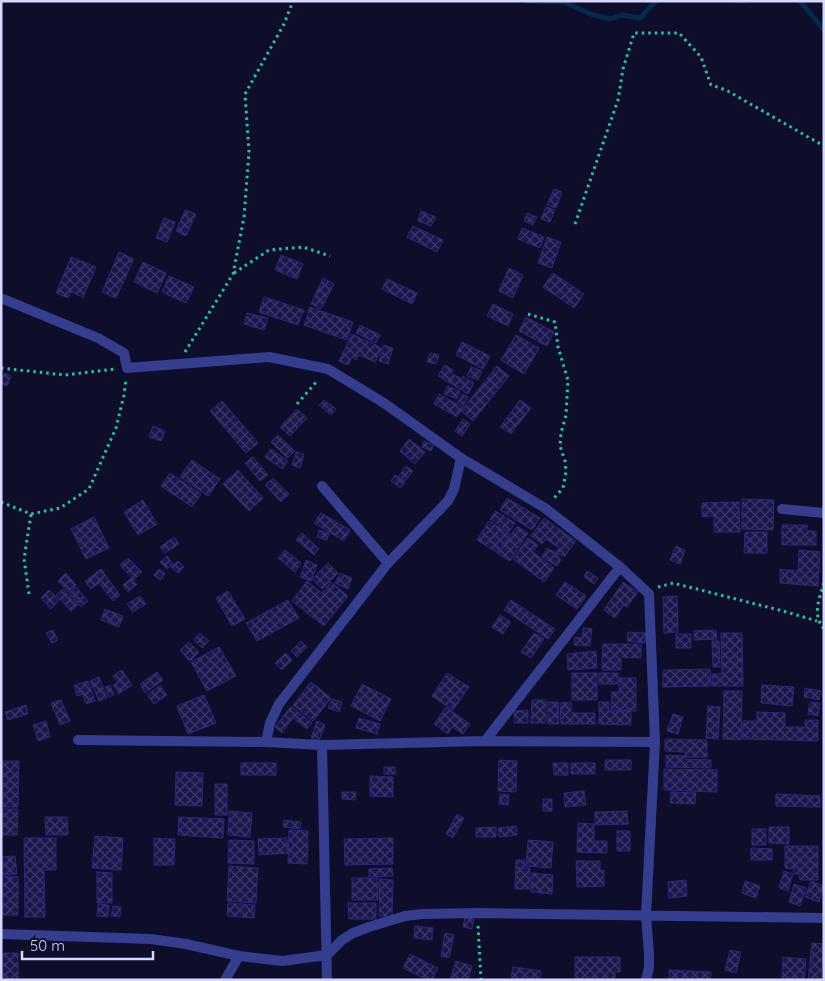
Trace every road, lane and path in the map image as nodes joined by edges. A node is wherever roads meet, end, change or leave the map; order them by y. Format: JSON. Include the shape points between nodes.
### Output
{"nodes":[{"id":1,"x":293,"y":1,"type":"edge"},
{"id":2,"x":824,"y":146,"type":"edge"},
{"id":3,"x":575,"y":224,"type":"dead end"},
{"id":4,"x":330,"y":256,"type":"dead end"},
{"id":5,"x":233,"y":274,"type":"junction"},
{"id":6,"x":1,"y":298,"type":"edge"},
{"id":7,"x":528,"y":314,"type":"dead end"},
{"id":8,"x":177,"y":365,"type":"junction"},
{"id":9,"x":1,"y":368,"type":"edge"},
{"id":10,"x":127,"y":368,"type":"junction"},
{"id":11,"x":328,"y":369,"type":"junction"},
{"id":12,"x":297,"y":404,"type":"dead end"},
{"id":13,"x":461,"y":458,"type":"junction"},
{"id":14,"x":322,"y":486,"type":"dead end"},
{"id":15,"x":1,"y":502,"type":"edge"},
{"id":16,"x":546,"y":508,"type":"junction"},
{"id":17,"x":782,"y":509,"type":"dead end"},
{"id":18,"x":824,"y":512,"type":"edge"},
{"id":19,"x":31,"y":514,"type":"junction"},
{"id":20,"x":388,"y":563,"type":"junction"},
{"id":21,"x":620,"y":567,"type":"junction"},
{"id":22,"x":824,"y":583,"type":"edge"},
{"id":23,"x":29,"y":594,"type":"dead end"},
{"id":24,"x":649,"y":594,"type":"junction"},
{"id":25,"x":817,"y":621,"type":"junction"},
{"id":26,"x":824,"y":629,"type":"edge"},
{"id":27,"x":78,"y":740,"type":"dead end"},
{"id":28,"x":485,"y":741,"type":"junction"},
{"id":29,"x":266,"y":742,"type":"junction"},
{"id":30,"x":655,"y":742,"type":"junction"},
{"id":31,"x":322,"y":745,"type":"junction"},
{"id":32,"x":477,"y":912,"type":"junction"},
{"id":33,"x":646,"y":915,"type":"junction"},
{"id":34,"x":824,"y":918,"type":"edge"},
{"id":35,"x":1,"y":934,"type":"edge"},
{"id":36,"x":327,"y":955,"type":"junction"},
{"id":37,"x":239,"y":956,"type":"junction"},
{"id":38,"x":226,"y":980,"type":"edge"},
{"id":39,"x":327,"y":980,"type":"edge"},
{"id":40,"x":481,"y":980,"type":"edge"},
{"id":41,"x":646,"y":980,"type":"edge"}],
"edges":[{"from":1,"to":5,"type":"path","via":[[284,24],[245,94],[249,152],[244,217]]},
{"from":2,"to":3,"type":"path","via":[[711,84],[701,57],[679,32],[634,33],[623,68],[618,100]]},
{"from":4,"to":5,"type":"path","via":[[303,247],[269,250]]},
{"from":5,"to":8,"type":"path"},
{"from":6,"to":10,"type":"street","via":[[98,338],[124,353]]},
{"from":7,"to":16,"type":"path","via":[[555,322],[558,347],[568,380],[566,414],[560,433],[566,472],[563,488]]},
{"from":8,"to":10,"type":"street"},
{"from":8,"to":11,"type":"street","via":[[269,357]]},
{"from":9,"to":10,"type":"path","via":[[65,375]]},
{"from":10,"to":19,"type":"path","via":[[116,428],[89,489],[60,508]]},
{"from":11,"to":12,"type":"path"},
{"from":11,"to":13,"type":"street","via":[[384,403]]},
{"from":13,"to":16,"type":"street"},
{"from":13,"to":20,"type":"street","via":[[448,501]]},
{"from":14,"to":20,"type":"street"},
{"from":15,"to":19,"type":"path"},
{"from":16,"to":21,"type":"street"},
{"from":17,"to":18,"type":"street"},
{"from":19,"to":23,"type":"path","via":[[24,559]]},
{"from":20,"to":29,"type":"street","via":[[279,704]]},
{"from":21,"to":24,"type":"street"},
{"from":21,"to":28,"type":"street"},
{"from":22,"to":25,"type":"path","via":[[817,605]]},
{"from":24,"to":25,"type":"path","via":[[656,588],[673,583]]},
{"from":24,"to":30,"type":"street"},
{"from":25,"to":26,"type":"path"},
{"from":27,"to":29,"type":"street"},
{"from":28,"to":30,"type":"street"},
{"from":28,"to":31,"type":"street"},
{"from":29,"to":31,"type":"street"},
{"from":30,"to":33,"type":"street"},
{"from":31,"to":36,"type":"street"},
{"from":32,"to":33,"type":"street"},
{"from":32,"to":36,"type":"street","via":[[405,916],[369,926],[352,933]]},
{"from":32,"to":40,"type":"path"},
{"from":33,"to":34,"type":"street"},
{"from":33,"to":41,"type":"street","via":[[649,954]]},
{"from":35,"to":37,"type":"street","via":[[151,939]]},
{"from":36,"to":37,"type":"street","via":[[282,961]]},
{"from":36,"to":39,"type":"street"},
{"from":37,"to":38,"type":"street"}]}
